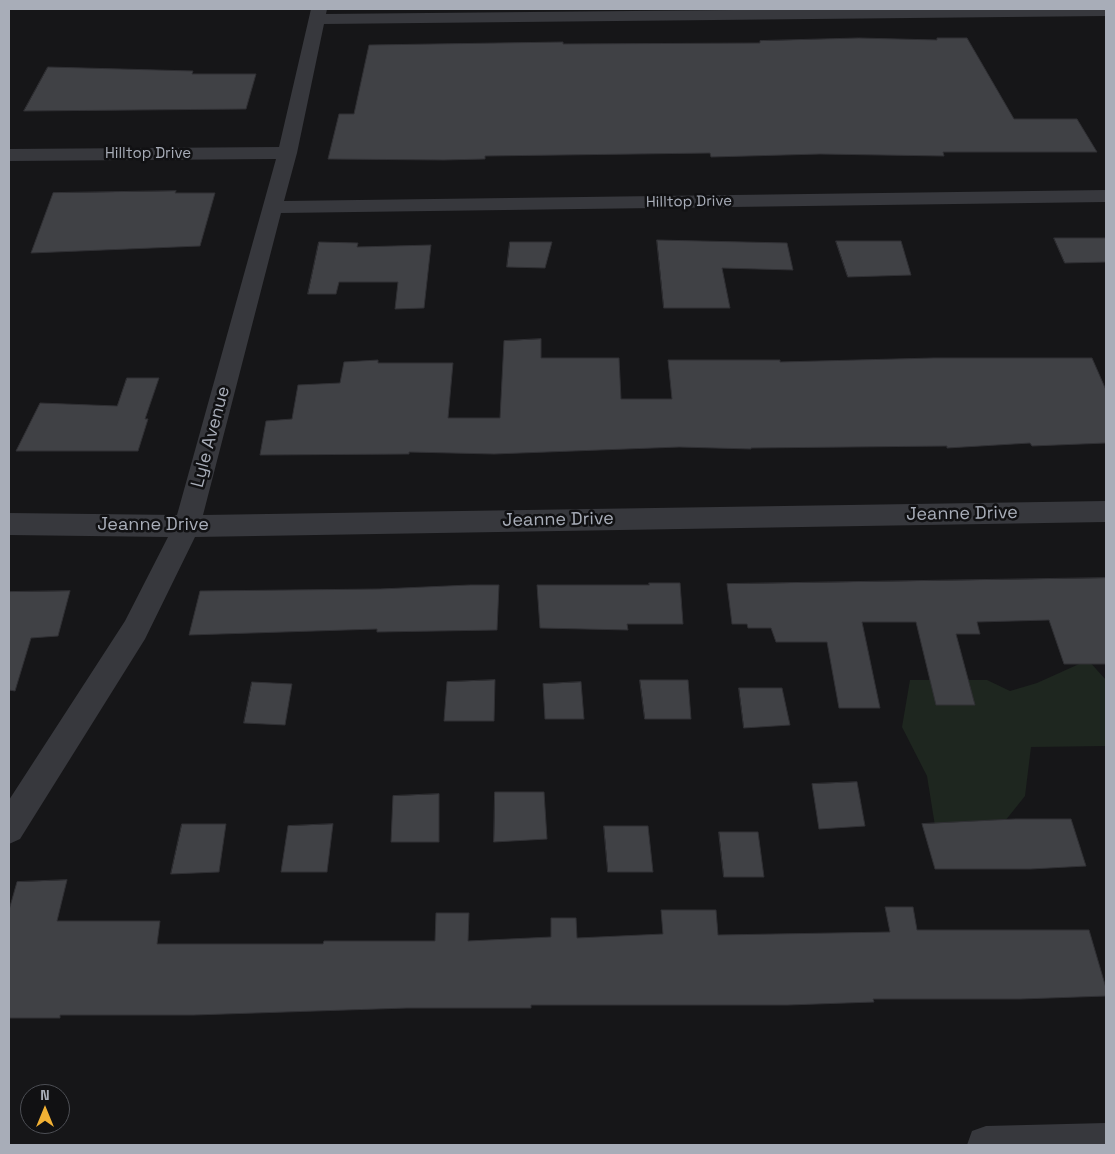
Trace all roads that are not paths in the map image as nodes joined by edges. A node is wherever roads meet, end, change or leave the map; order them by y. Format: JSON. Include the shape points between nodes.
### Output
{"nodes":[{"id":1,"x":1106,"y":11,"type":"edge"},
{"id":2,"x":317,"y":14,"type":"edge"},
{"id":3,"x":287,"y":153,"type":"junction"},
{"id":4,"x":9,"y":155,"type":"edge"},
{"id":5,"x":1106,"y":196,"type":"edge"},
{"id":6,"x":272,"y":207,"type":"junction"},
{"id":7,"x":1106,"y":512,"type":"edge"},
{"id":8,"x":9,"y":524,"type":"edge"},
{"id":9,"x":187,"y":526,"type":"junction"},
{"id":10,"x":9,"y":828,"type":"edge"},
{"id":11,"x":1106,"y":1142,"type":"edge"},
{"id":12,"x":986,"y":1145,"type":"edge"}],
"edges":[{"from":1,"to":2,"type":"street"},
{"from":2,"to":3,"type":"street","name":"Lyle Avenue"},
{"from":3,"to":4,"type":"street","name":"Hilltop Drive"},
{"from":3,"to":6,"type":"street","name":"Lyle Avenue"},
{"from":5,"to":6,"type":"street","name":"Hilltop Drive"},
{"from":6,"to":9,"type":"street","name":"Lyle Avenue"},
{"from":7,"to":9,"type":"street","name":"Jeanne Drive"},
{"from":8,"to":9,"type":"street","name":"Jeanne Drive"},
{"from":9,"to":10,"type":"street","name":"Lyle Avenue","via":[[135,630]]},
{"from":11,"to":12,"type":"street"}]}
